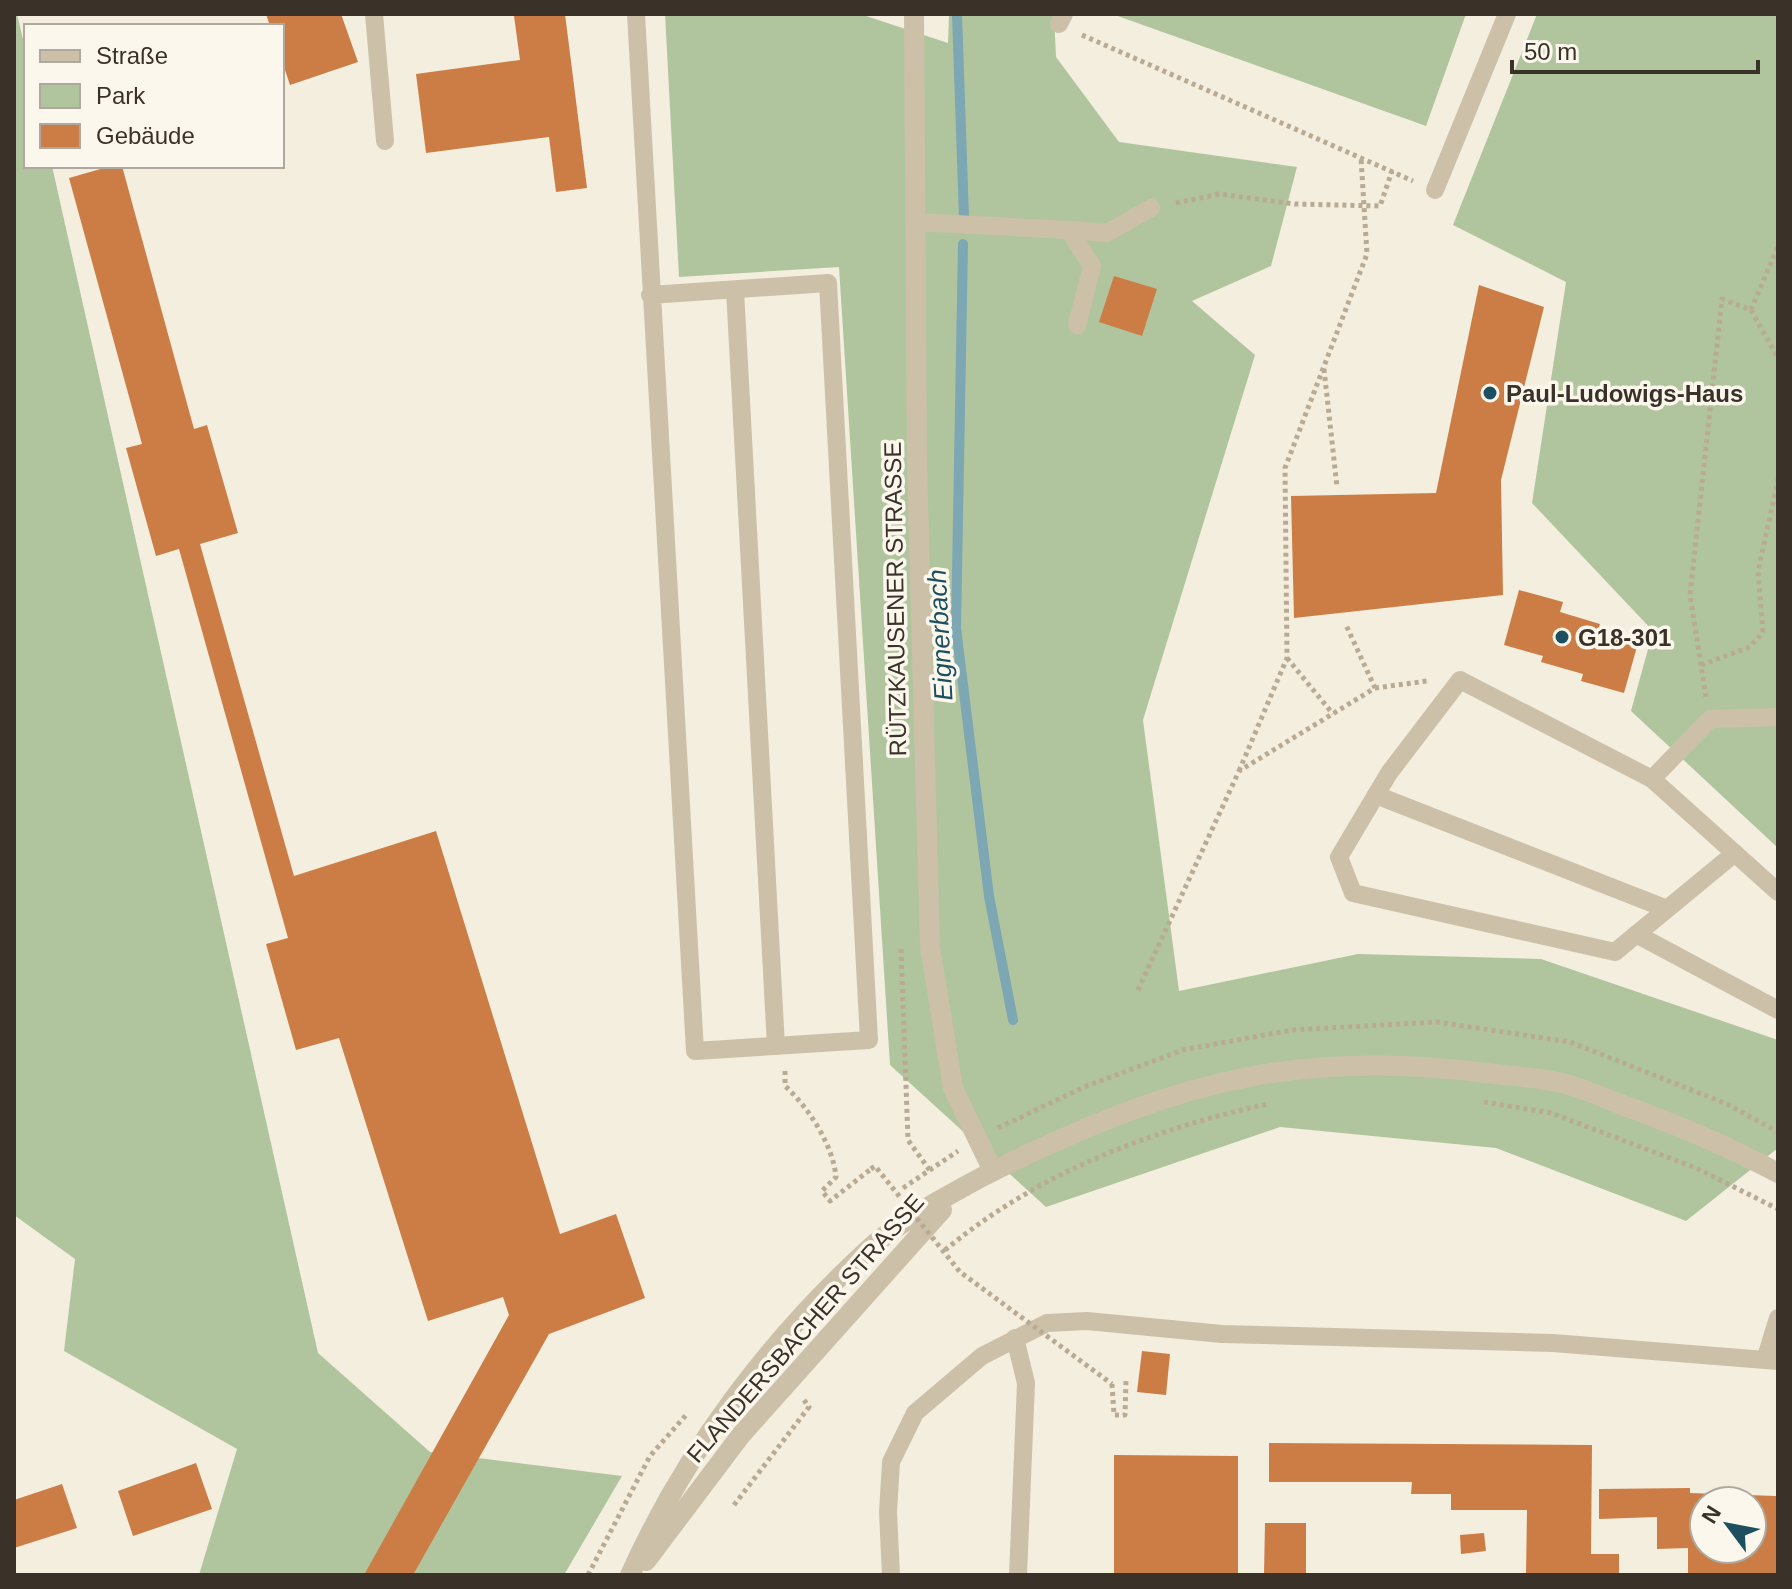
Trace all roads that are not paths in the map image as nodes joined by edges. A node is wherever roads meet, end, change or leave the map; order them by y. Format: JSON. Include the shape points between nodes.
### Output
{"nodes":[{"id":1,"x":374,"y":14,"type":"edge"},
{"id":2,"x":636,"y":14,"type":"edge"},
{"id":3,"x":914,"y":14,"type":"edge"},
{"id":4,"x":1507,"y":14,"type":"edge"},
{"id":5,"x":385,"y":141,"type":"dead end"},
{"id":6,"x":1435,"y":190,"type":"road end"},
{"id":7,"x":1151,"y":208,"type":"road end"},
{"id":8,"x":915,"y":222,"type":"junction"},
{"id":9,"x":1069,"y":230,"type":"junction"},
{"id":10,"x":735,"y":290,"type":"junction"},
{"id":11,"x":650,"y":295,"type":"junction"},
{"id":12,"x":1077,"y":325,"type":"dead end"},
{"id":13,"x":1778,"y":717,"type":"edge"},
{"id":14,"x":1652,"y":779,"type":"junction"},
{"id":15,"x":1376,"y":795,"type":"junction"},
{"id":16,"x":1735,"y":853,"type":"junction"},
{"id":17,"x":1778,"y":892,"type":"edge"},
{"id":18,"x":1667,"y":909,"type":"junction"},
{"id":19,"x":1636,"y":934,"type":"junction"},
{"id":20,"x":1778,"y":1010,"type":"edge"},
{"id":21,"x":780,"y":1046,"type":"junction"},
{"id":22,"x":993,"y":1171,"type":"junction"},
{"id":23,"x":1778,"y":1173,"type":"edge"},
{"id":24,"x":958,"y":1191,"type":"junction"},
{"id":25,"x":1778,"y":1318,"type":"edge"},
{"id":26,"x":1015,"y":1338,"type":"junction"},
{"id":27,"x":1772,"y":1359,"type":"edge"},
{"id":28,"x":633,"y":1575,"type":"edge"},
{"id":29,"x":891,"y":1575,"type":"edge"},
{"id":30,"x":1018,"y":1575,"type":"edge"}],
"edges":[{"from":1,"to":5,"type":"lane"},
{"from":2,"to":11,"type":"lane"},
{"from":3,"to":8,"type":"street","name":"RÜTZKAUSENER STRASSE"},
{"from":4,"to":6,"type":"lane"},
{"from":7,"to":9,"type":"lane","via":[[1107,233]]},
{"from":8,"to":9,"type":"lane"},
{"from":8,"to":22,"type":"street","name":"RÜTZKAUSENER STRASSE","via":[[930,947],[953,1088]]},
{"from":9,"to":12,"type":"lane","via":[[1092,266]]},
{"from":10,"to":11,"type":"lane"},
{"from":10,"to":21,"type":"lane"},
{"from":10,"to":21,"type":"lane","via":[[828,283],[869,1040]]},
{"from":11,"to":21,"type":"lane","via":[[695,1051]]},
{"from":13,"to":14,"type":"lane","via":[[1710,719]]},
{"from":14,"to":15,"type":"lane","via":[[1460,680]]},
{"from":14,"to":16,"type":"lane"},
{"from":15,"to":18,"type":"lane"},
{"from":15,"to":19,"type":"lane","via":[[1339,857],[1353,893],[1615,952]]},
{"from":16,"to":17,"type":"lane"},
{"from":16,"to":18,"type":"lane"},
{"from":18,"to":19,"type":"lane"},
{"from":19,"to":20,"type":"lane"},
{"from":22,"to":23,"type":"street","name":"FLANDERSBACHER STRASSE","via":[[1145,1103],[1253,1073],[1322,1065],[1438,1066],[1562,1083],[1706,1135]]},
{"from":22,"to":24,"type":"street","name":"FLANDERSBACHER STRASSE"},
{"from":24,"to":28,"type":"street","name":"FLANDERSBACHER STRASSE","via":[[759,1414]]},
{"from":24,"to":28,"type":"street","name":"FLANDERSBACHER STRASSE","via":[[873,1246],[744,1383],[658,1513]]},
{"from":25,"to":27,"type":"lane"},
{"from":26,"to":27,"type":"lane","via":[[1047,1323],[1087,1321],[1222,1334],[1553,1343]]},
{"from":26,"to":29,"type":"lane","via":[[982,1356],[915,1413],[891,1462]]},
{"from":26,"to":30,"type":"lane","via":[[1026,1383]]}]}
